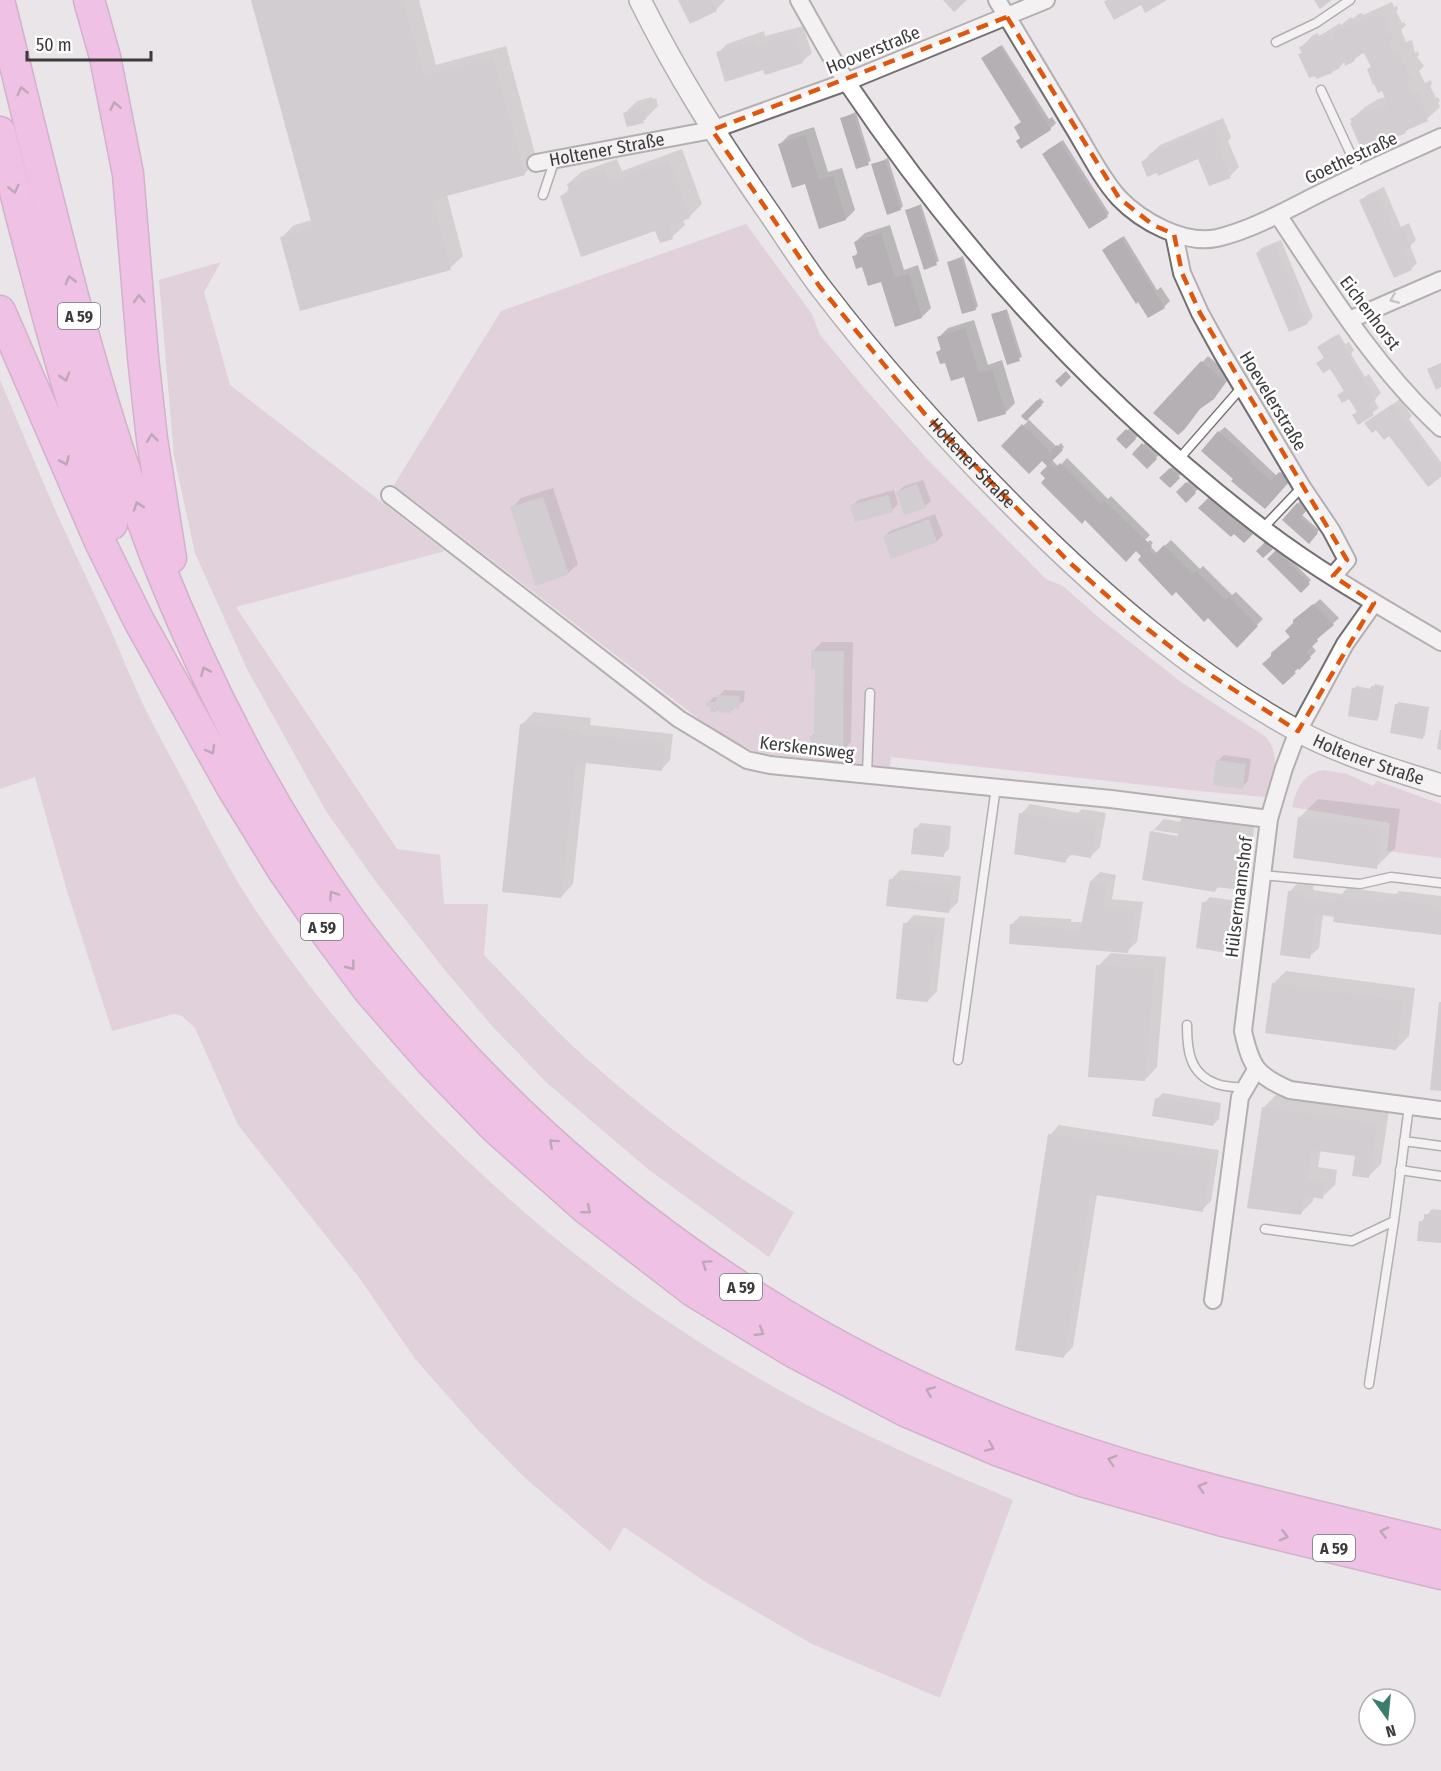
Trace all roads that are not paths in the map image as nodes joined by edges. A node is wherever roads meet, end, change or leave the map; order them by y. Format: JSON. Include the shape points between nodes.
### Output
{"nodes":[{"id":1,"x":640,"y":0,"type":"edge"},
{"id":2,"x":799,"y":0,"type":"edge"},
{"id":3,"x":997,"y":0,"type":"edge"},
{"id":4,"x":1046,"y":0,"type":"edge"},
{"id":5,"x":1350,"y":0,"type":"edge"},
{"id":6,"x":89,"y":1,"type":"edge"},
{"id":7,"x":0,"y":4,"type":"edge"},
{"id":8,"x":1007,"y":17,"type":"junction"},
{"id":9,"x":1276,"y":42,"type":"dead end"},
{"id":10,"x":846,"y":82,"type":"junction"},
{"id":11,"x":1321,"y":90,"type":"dead end"},
{"id":12,"x":712,"y":130,"type":"junction"},
{"id":13,"x":0,"y":132,"type":"edge"},
{"id":14,"x":1441,"y":137,"type":"edge"},
{"id":15,"x":555,"y":159,"type":"junction"},
{"id":16,"x":536,"y":163,"type":"dead end"},
{"id":17,"x":1360,"y":174,"type":"junction"},
{"id":18,"x":543,"y":195,"type":"dead end"},
{"id":19,"x":1278,"y":215,"type":"junction"},
{"id":20,"x":1174,"y":234,"type":"junction"},
{"id":21,"x":1441,"y":280,"type":"edge"},
{"id":22,"x":0,"y":310,"type":"edge"},
{"id":23,"x":1348,"y":320,"type":"junction"},
{"id":24,"x":1242,"y":387,"type":"junction"},
{"id":25,"x":1441,"y":428,"type":"edge"},
{"id":26,"x":1179,"y":459,"type":"junction"},
{"id":27,"x":1302,"y":487,"type":"junction"},
{"id":28,"x":390,"y":495,"type":"dead end"},
{"id":29,"x":1263,"y":528,"type":"junction"},
{"id":30,"x":1333,"y":576,"type":"junction"},
{"id":31,"x":1374,"y":603,"type":"junction"},
{"id":32,"x":182,"y":620,"type":"junction"},
{"id":33,"x":1441,"y":642,"type":"edge"},
{"id":34,"x":870,"y":693,"type":"dead end"},
{"id":35,"x":183,"y":699,"type":"junction"},
{"id":36,"x":1298,"y":731,"type":"junction"},
{"id":37,"x":867,"y":774,"type":"junction"},
{"id":38,"x":1441,"y":785,"type":"edge"},
{"id":39,"x":996,"y":787,"type":"junction"},
{"id":40,"x":1269,"y":819,"type":"junction"},
{"id":41,"x":1261,"y":875,"type":"junction"},
{"id":42,"x":1441,"y":883,"type":"edge"},
{"id":43,"x":1187,"y":1025,"type":"dead end"},
{"id":44,"x":958,"y":1060,"type":"dead end"},
{"id":45,"x":1256,"y":1070,"type":"junction"},
{"id":46,"x":1245,"y":1088,"type":"junction"},
{"id":47,"x":1409,"y":1106,"type":"junction"},
{"id":48,"x":1441,"y":1110,"type":"edge"},
{"id":49,"x":1404,"y":1141,"type":"junction"},
{"id":50,"x":1441,"y":1146,"type":"edge"},
{"id":51,"x":1400,"y":1170,"type":"junction"},
{"id":52,"x":1441,"y":1176,"type":"edge"},
{"id":53,"x":1394,"y":1221,"type":"junction"},
{"id":54,"x":1265,"y":1229,"type":"dead end"},
{"id":55,"x":1213,"y":1300,"type":"dead end"},
{"id":56,"x":1369,"y":1384,"type":"dead end"},
{"id":57,"x":1166,"y":1491,"type":"junction"},
{"id":58,"x":1231,"y":1509,"type":"junction"},
{"id":59,"x":1441,"y":1546,"type":"edge"},
{"id":60,"x":1441,"y":1574,"type":"edge"}],
"edges":[{"from":1,"to":12,"type":"street","name":"Holtener Straße"},
{"from":2,"to":10,"type":"street"},
{"from":3,"to":8,"type":"street"},
{"from":4,"to":8,"type":"street","name":"Hooverstraße"},
{"from":5,"to":9,"type":"lane","via":[[1316,23]]},
{"from":32,"to":6,"type":"highway","one_way":true,"via":[[152,439],[128,174],[105,57]]},
{"from":32,"to":7,"type":"highway","number":"A 59","one_way":true,"via":[[144,525],[86,341]]},
{"from":8,"to":10,"type":"street","name":"Hooverstraße"},
{"from":8,"to":20,"type":"street","via":[[1119,198],[1154,225]]},
{"from":10,"to":12,"type":"street","name":"Hooverstraße"},
{"from":10,"to":26,"type":"street","via":[[911,172],[1013,297],[1103,391]]},
{"from":11,"to":17,"type":"lane"},
{"from":12,"to":15,"type":"street","name":"Holtener Straße"},
{"from":12,"to":36,"type":"street","name":"Holtener Straße","via":[[820,287],[968,461],[1070,563],[1128,614],[1244,699]]},
{"from":13,"to":35,"type":"highway","number":"A 59","one_way":true,"via":[[88,456],[135,585]]},
{"from":14,"to":17,"type":"street","name":"Goethestraße"},
{"from":15,"to":16,"type":"street","name":"Holtener Straße"},
{"from":15,"to":18,"type":"lane"},
{"from":17,"to":19,"type":"street","name":"Goethestraße"},
{"from":19,"to":20,"type":"street","via":[[1215,238]]},
{"from":19,"to":23,"type":"street","name":"Eichenhorst"},
{"from":20,"to":24,"type":"street","name":"Hoevelerstraße","via":[[1182,273]]},
{"from":21,"to":23,"type":"street","one_way":true},
{"from":22,"to":35,"type":"highway","one_way":true,"via":[[100,542]]},
{"from":23,"to":25,"type":"street","name":"Eichenhorst"},
{"from":24,"to":26,"type":"lane"},
{"from":24,"to":27,"type":"street","name":"Hoevelerstraße"},
{"from":26,"to":29,"type":"street"},
{"from":27,"to":29,"type":"lane"},
{"from":27,"to":30,"type":"street","name":"Hoevelerstraße","via":[[1347,560]]},
{"from":28,"to":37,"type":"street","name":"Kerskensweg","via":[[712,740],[747,760]]},
{"from":29,"to":30,"type":"street"},
{"from":30,"to":31,"type":"street"},
{"from":31,"to":33,"type":"street"},
{"from":31,"to":36,"type":"street","name":"Holtener Straße","via":[[1345,644]]},
{"from":57,"to":32,"type":"highway","number":"A 59","one_way":true,"via":[[917,1386],[809,1329],[707,1266],[604,1189],[517,1112],[393,975],[306,856],[256,772]]},
{"from":34,"to":37,"type":"lane"},
{"from":35,"to":57,"type":"highway","number":"A 59","one_way":true,"via":[[282,869],[369,991],[496,1129],[585,1208],[694,1292],[793,1352],[905,1411],[1082,1481]]},
{"from":36,"to":38,"type":"street","name":"Holtener Straße","via":[[1364,760]]},
{"from":36,"to":40,"type":"street","name":"Hülsermannshof"},
{"from":37,"to":39,"type":"street","name":"Kerskensweg"},
{"from":39,"to":40,"type":"street","name":"Kerskensweg"},
{"from":39,"to":44,"type":"lane"},
{"from":40,"to":41,"type":"street","name":"Hülsermannshof"},
{"from":41,"to":42,"type":"lane","via":[[1360,884],[1391,877]]},
{"from":41,"to":45,"type":"street","name":"Hülsermannshof","via":[[1243,1031]]},
{"from":43,"to":46,"type":"lane","via":[[1187,1045],[1196,1069],[1216,1084]]},
{"from":45,"to":46,"type":"street"},
{"from":45,"to":47,"type":"street","via":[[1290,1090]]},
{"from":46,"to":55,"type":"street","via":[[1240,1097]]},
{"from":47,"to":48,"type":"street"},
{"from":47,"to":49,"type":"lane"},
{"from":49,"to":50,"type":"lane"},
{"from":49,"to":51,"type":"lane"},
{"from":51,"to":52,"type":"lane"},
{"from":51,"to":53,"type":"lane"},
{"from":53,"to":54,"type":"lane","via":[[1352,1241]]},
{"from":53,"to":56,"type":"lane"},
{"from":57,"to":58,"type":"highway","number":"A 59"},
{"from":59,"to":58,"type":"highway","number":"A 59","one_way":true},
{"from":58,"to":60,"type":"highway","number":"A 59","one_way":true}]}
